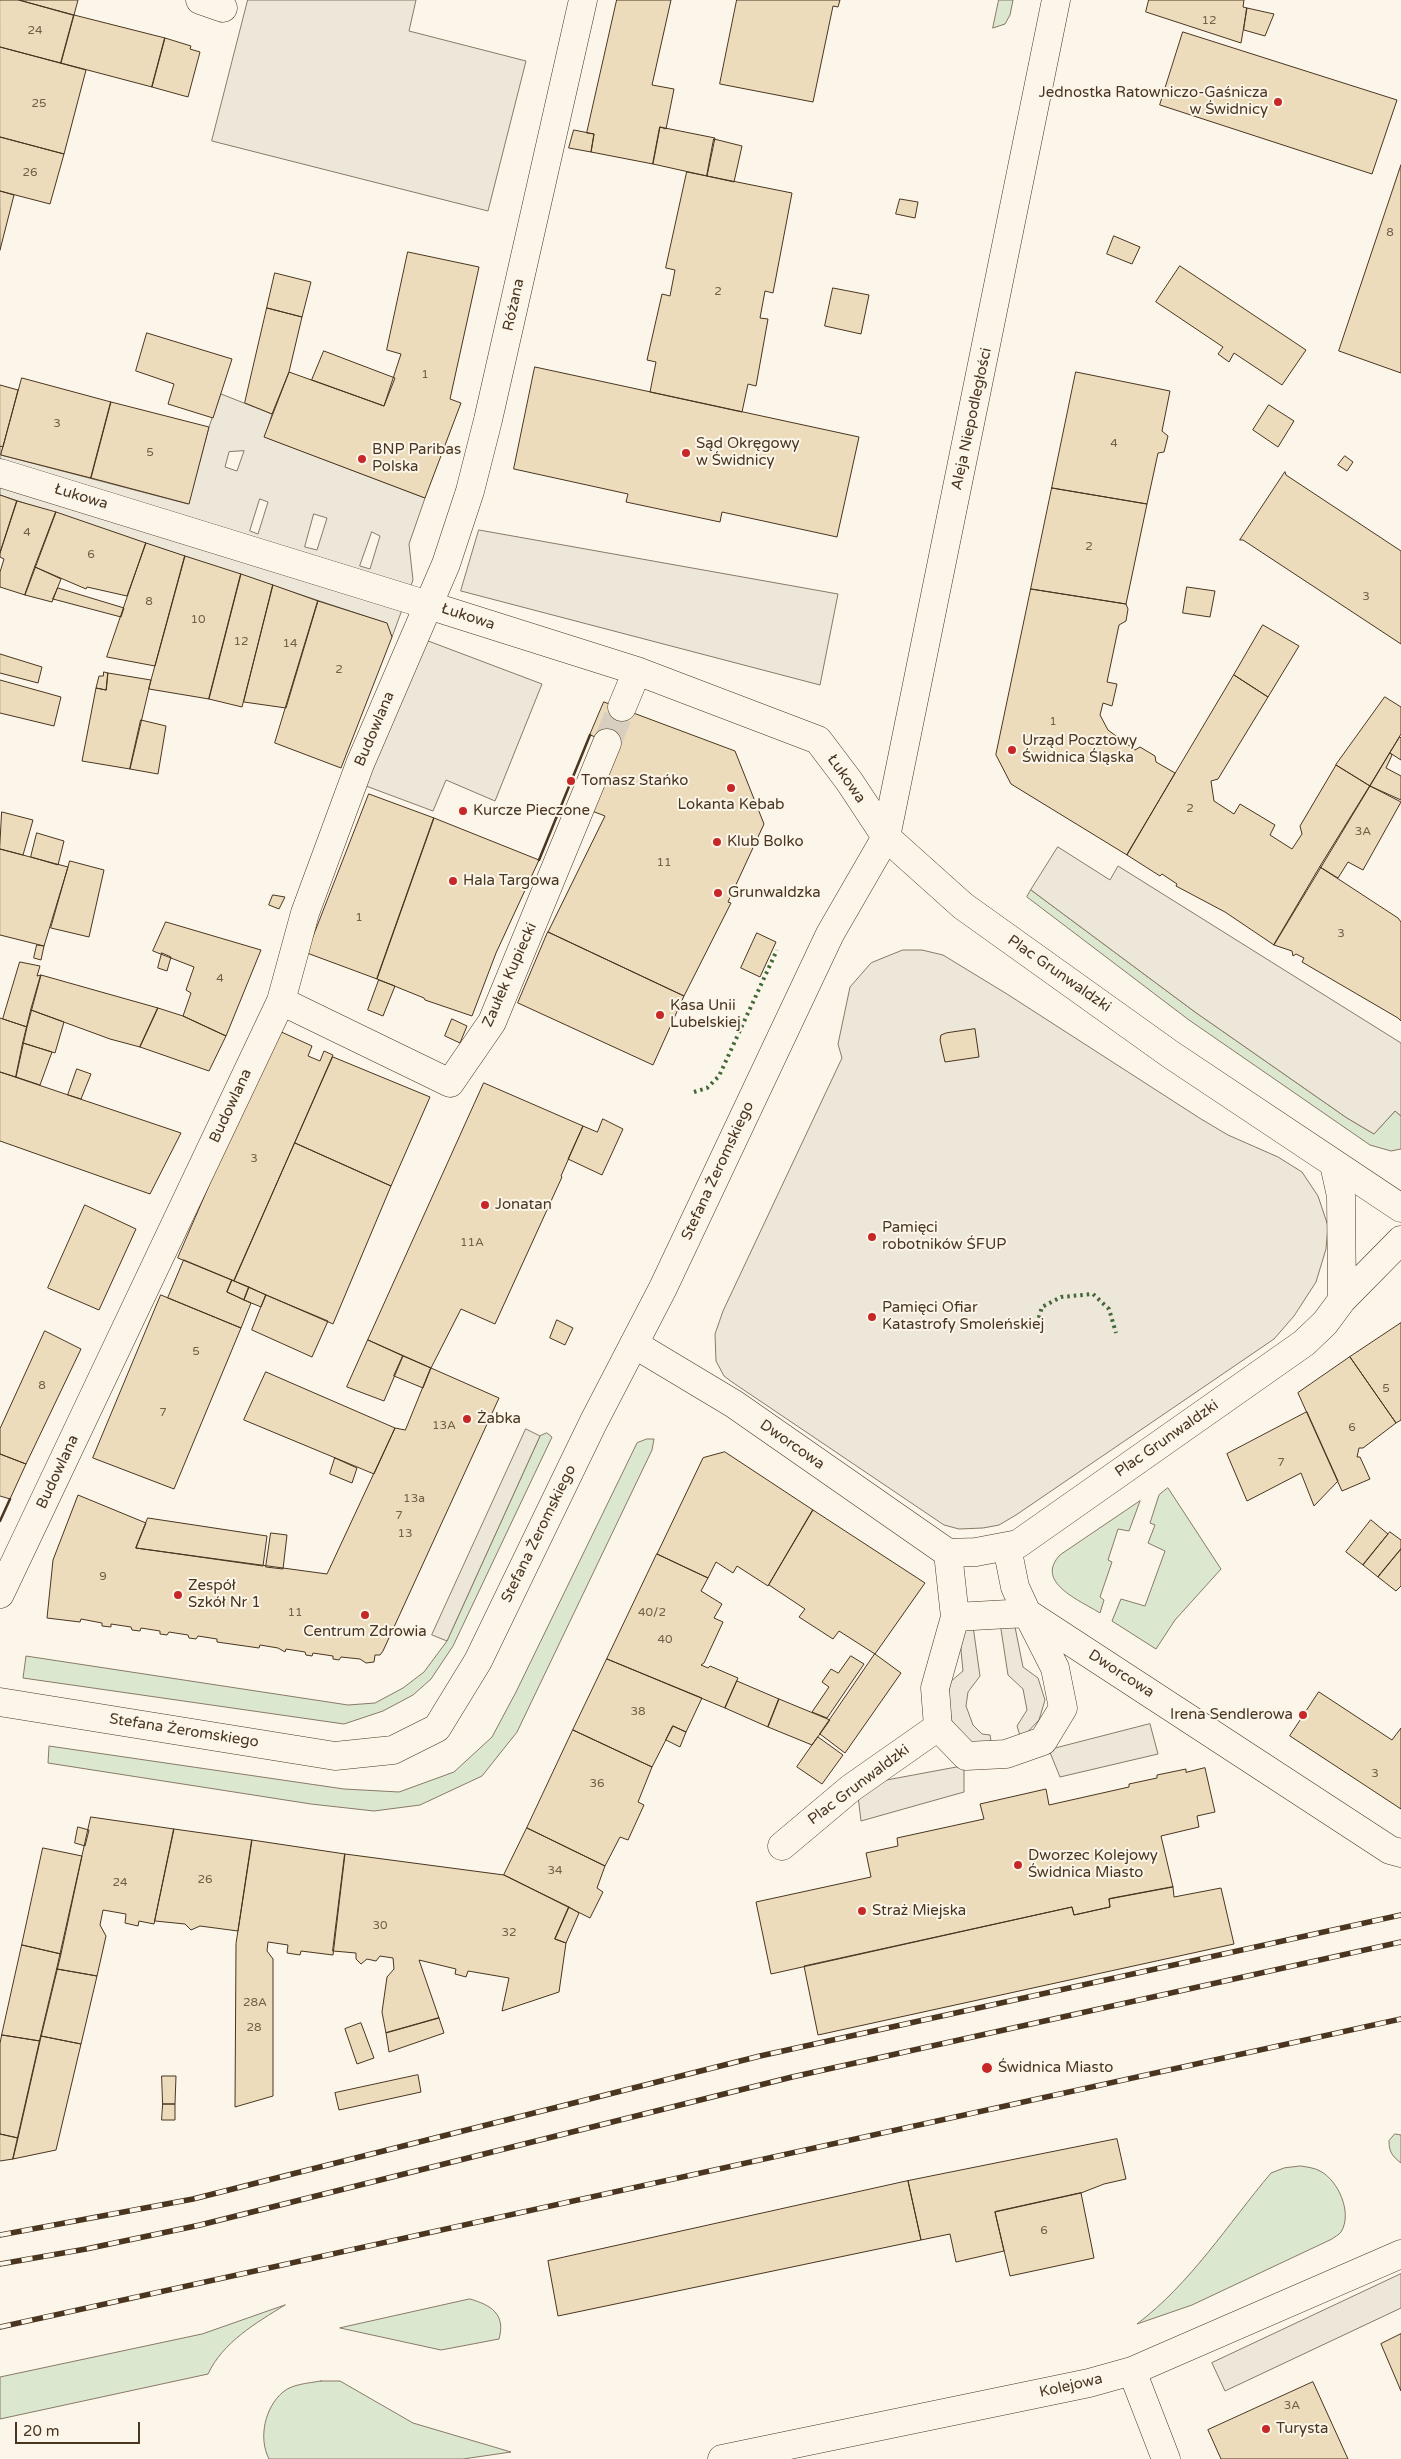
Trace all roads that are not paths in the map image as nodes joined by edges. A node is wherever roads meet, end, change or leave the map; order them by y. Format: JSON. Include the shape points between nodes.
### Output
{"nodes":[{"id":1,"x":583,"y":0,"type":"edge"},
{"id":2,"x":1056,"y":0,"type":"edge"},
{"id":3,"x":0,"y":473,"type":"edge"},
{"id":4,"x":428,"y":604,"type":"junction"},
{"id":5,"x":637,"y":671,"type":"junction"},
{"id":6,"x":622,"y":707,"type":"tunnel mouth"},
{"id":7,"x":607,"y":742,"type":"tunnel mouth"},
{"id":8,"x":886,"y":837,"type":"junction"},
{"id":9,"x":281,"y":1002,"type":"junction"},
{"id":10,"x":1334,"y":1164,"type":"junction"},
{"id":11,"x":1401,"y":1208,"type":"edge"},
{"id":12,"x":1401,"y":1240,"type":"edge"},
{"id":13,"x":1342,"y":1300,"type":"junction"},
{"id":14,"x":634,"y":1344,"type":"junction"},
{"id":15,"x":1007,"y":1547,"type":"junction"},
{"id":16,"x":948,"y":1553,"type":"junction"},
{"id":17,"x":0,"y":1594,"type":"edge"},
{"id":18,"x":1027,"y":1613,"type":"junction"},
{"id":19,"x":954,"y":1617,"type":"junction"},
{"id":20,"x":0,"y":1702,"type":"edge"},
{"id":21,"x":938,"y":1727,"type":"junction"},
{"id":22,"x":782,"y":1846,"type":"dead end"},
{"id":23,"x":1401,"y":1853,"type":"edge"},
{"id":24,"x":1401,"y":2254,"type":"edge"},
{"id":25,"x":1132,"y":2371,"type":"junction"},
{"id":26,"x":722,"y":2459,"type":"edge"},
{"id":27,"x":1166,"y":2459,"type":"edge"}],
"edges":[{"from":1,"to":4,"type":"street","name":"Różana","via":[[473,482],[446,564]]},
{"from":2,"to":8,"type":"street","name":"Aleja Niepodległości"},
{"from":3,"to":4,"type":"street","name":"Łukowa"},
{"from":4,"to":5,"type":"street","name":"Łukowa"},
{"from":4,"to":9,"type":"street","name":"Budowlana","via":[[360,764],[308,904]]},
{"from":5,"to":6,"type":"street"},
{"from":5,"to":8,"type":"street","name":"Łukowa","via":[[818,740]]},
{"from":7,"to":9,"type":"street","name":"Zaułek Kupiecki","via":[[492,1022],[450,1083]]},
{"from":8,"to":10,"type":"street","name":"Plac Grunwaldzki","via":[[963,906],[1170,1054]]},
{"from":8,"to":14,"type":"street","name":"Stefana Żeromskiego","via":[[830,934]]},
{"from":9,"to":17,"type":"street","name":"Budowlana"},
{"from":10,"to":11,"type":"street","name":"Plac Grunwaldzki"},
{"from":10,"to":13,"type":"street","via":[[1342,1196]]},
{"from":12,"to":13,"type":"street","name":"Plac Grunwaldzki"},
{"from":13,"to":15,"type":"street","name":"Plac Grunwaldzki","via":[[1304,1343],[1018,1544]]},
{"from":14,"to":16,"type":"street","name":"Dworcowa","via":[[734,1404]]},
{"from":14,"to":20,"type":"street","name":"Stefana Żeromskiego","via":[[478,1661],[437,1728],[393,1750],[335,1756]]},
{"from":15,"to":16,"type":"street","name":"Plac Grunwaldzki"},
{"from":15,"to":18,"type":"street","via":[[1015,1587]]},
{"from":16,"to":19,"type":"street"},
{"from":18,"to":19,"type":"street"},
{"from":18,"to":21,"type":"street","via":[[1055,1668],[1063,1708],[1042,1741],[1006,1754],[966,1756]]},
{"from":18,"to":23,"type":"street","name":"Dworcowa","via":[[1390,1850]]},
{"from":19,"to":21,"type":"street","via":[[935,1688]]},
{"from":21,"to":22,"type":"street","name":"Plac Grunwaldzki","via":[[851,1788]]},
{"from":24,"to":25,"type":"street","name":"Kolejowa"},
{"from":25,"to":26,"type":"street","name":"Kolejowa","via":[[1089,2383]]},
{"from":25,"to":27,"type":"street"}]}
